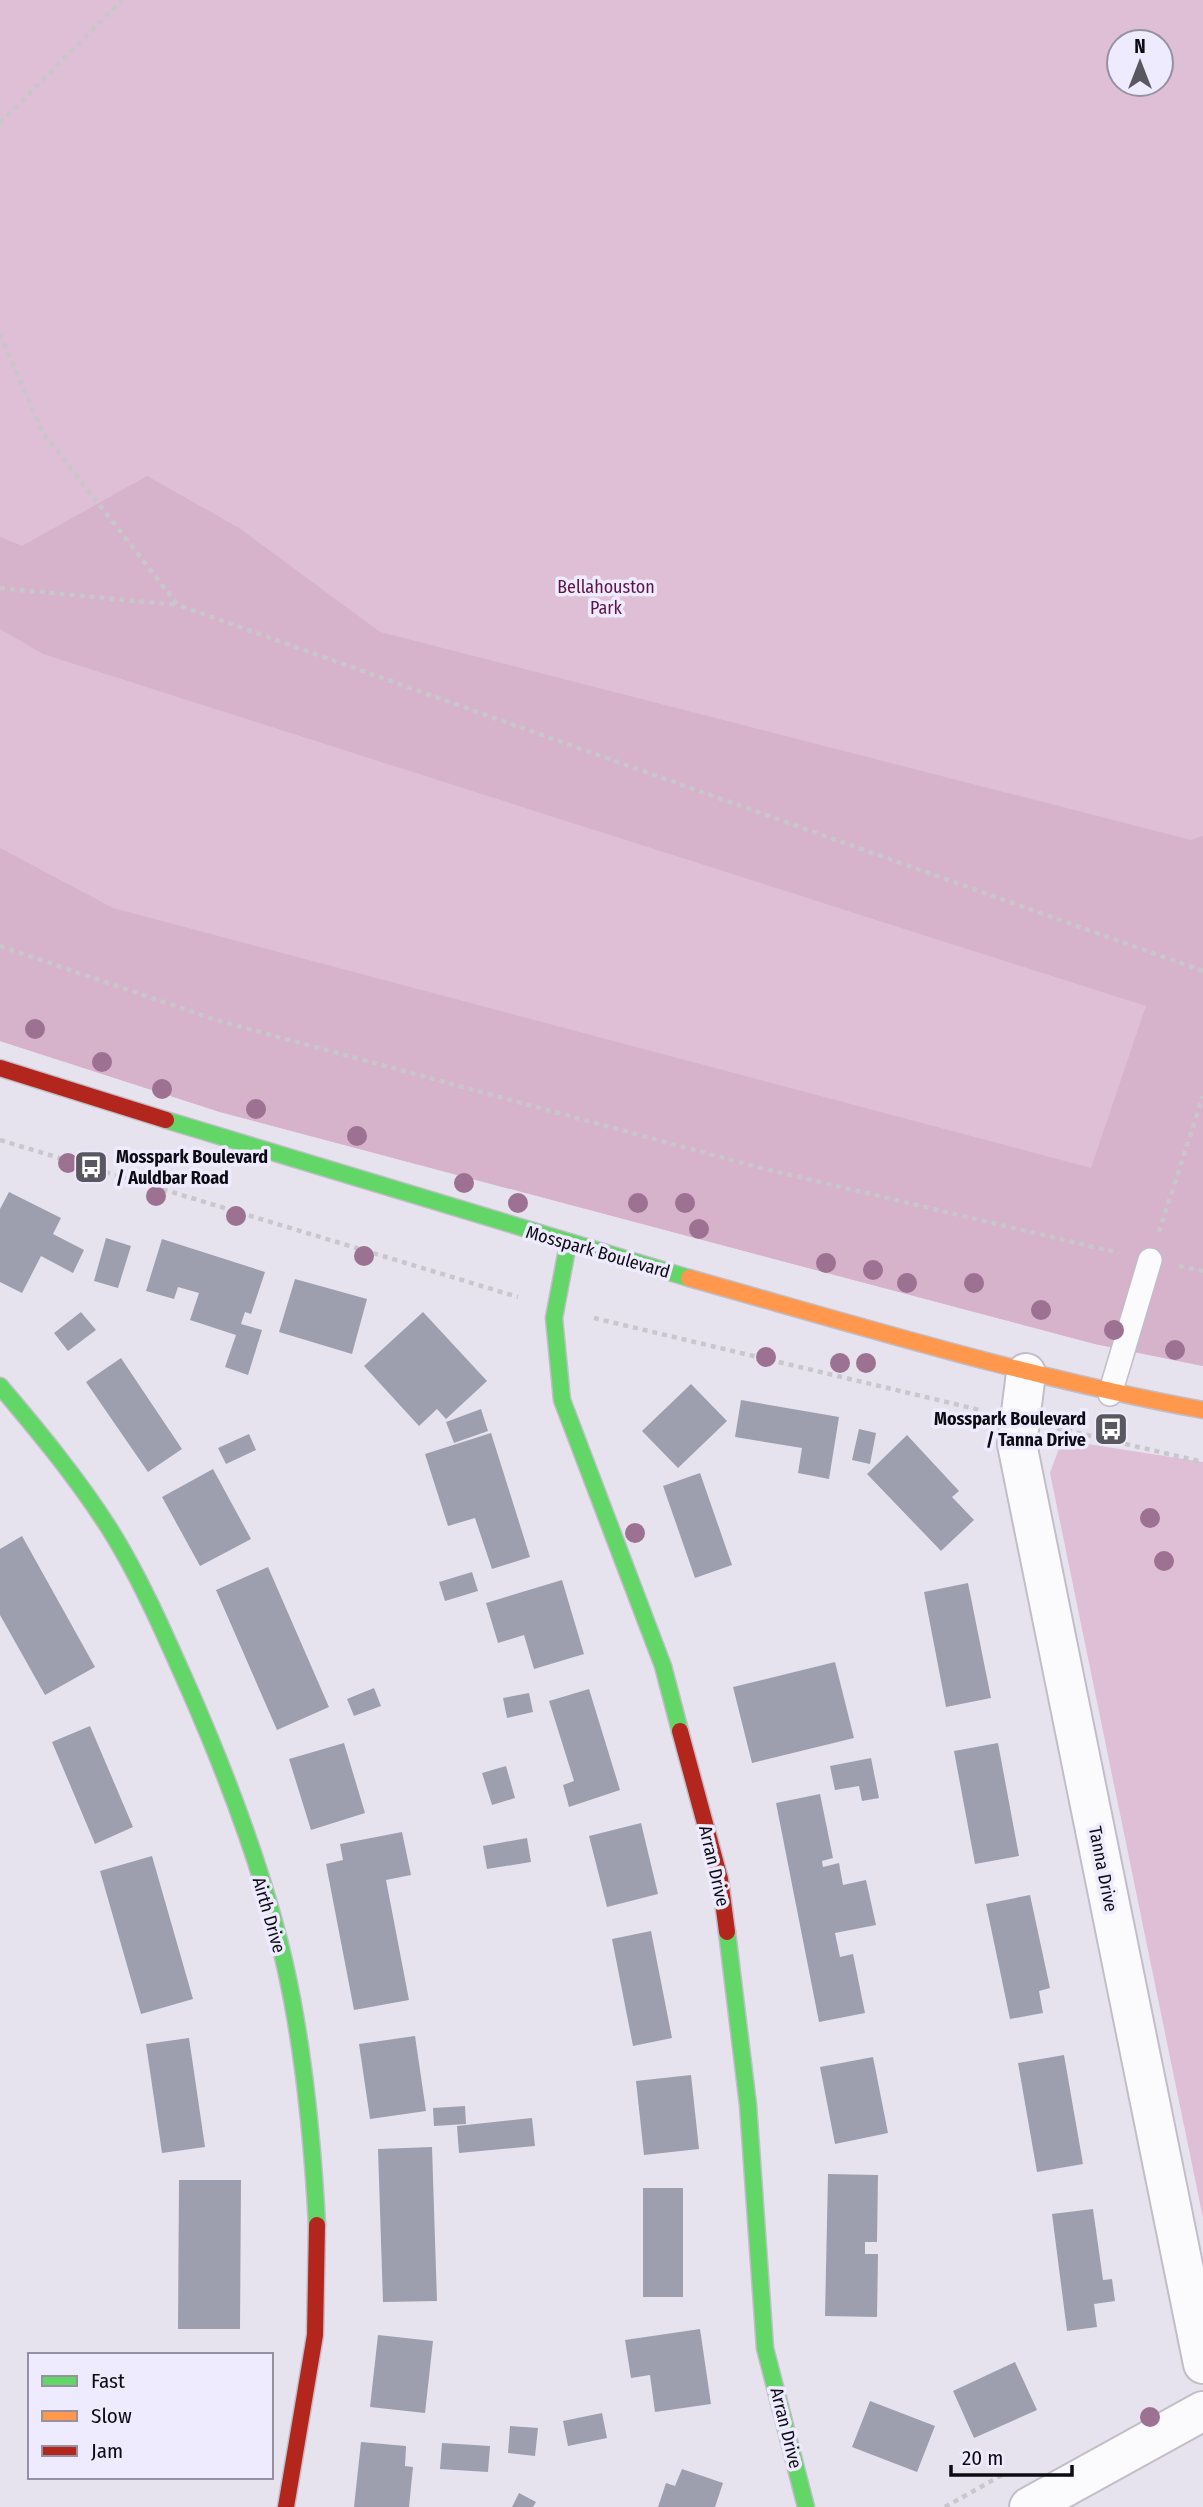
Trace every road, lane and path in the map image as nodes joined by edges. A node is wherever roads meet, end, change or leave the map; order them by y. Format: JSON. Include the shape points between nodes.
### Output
{"nodes":[{"id":1,"x":122,"y":0,"type":"edge"},
{"id":2,"x":0,"y":123,"type":"edge"},
{"id":3,"x":0,"y":334,"type":"edge"},
{"id":4,"x":0,"y":587,"type":"edge"},
{"id":5,"x":178,"y":605,"type":"junction"},
{"id":6,"x":0,"y":946,"type":"edge"},
{"id":7,"x":1203,"y":971,"type":"edge"},
{"id":8,"x":0,"y":1068,"type":"edge"},
{"id":9,"x":1203,"y":1096,"type":"edge"},
{"id":10,"x":568,"y":1244,"type":"junction"},
{"id":11,"x":1150,"y":1260,"type":"junction"},
{"id":12,"x":1203,"y":1271,"type":"edge"},
{"id":13,"x":1026,"y":1373,"type":"junction"},
{"id":14,"x":0,"y":1386,"type":"edge"},
{"id":15,"x":1110,"y":1394,"type":"junction"},
{"id":16,"x":1203,"y":1410,"type":"edge"},
{"id":17,"x":1203,"y":2364,"type":"edge"},
{"id":18,"x":1203,"y":2411,"type":"edge"},
{"id":19,"x":286,"y":2507,"type":"edge"},
{"id":20,"x":806,"y":2507,"type":"edge"},
{"id":21,"x":1029,"y":2507,"type":"edge"}],
"edges":[{"from":1,"to":2,"type":"path"},
{"from":3,"to":5,"type":"path","via":[[43,433]]},
{"from":4,"to":5,"type":"path"},
{"from":5,"to":7,"type":"path"},
{"from":6,"to":11,"type":"path","via":[[229,1024],[761,1168]]},
{"from":8,"to":10,"type":"street","name":"Mosspark Boulevard"},
{"from":9,"to":11,"type":"path"},
{"from":10,"to":13,"type":"street","name":"Mosspark Boulevard"},
{"from":10,"to":20,"type":"street","name":"Arran Drive","via":[[554,1318],[562,1400],[663,1666],[720,1879],[748,2105],[765,2348]]},
{"from":11,"to":12,"type":"path"},
{"from":11,"to":15,"type":"lane"},
{"from":13,"to":15,"type":"street","name":"Mosspark Boulevard"},
{"from":13,"to":17,"type":"street","name":"Tanna Drive","via":[[1017,1444]]},
{"from":14,"to":19,"type":"street","name":"Airth Drive","via":[[55,1450],[110,1530],[163,1629],[226,1774],[292,1998],[313,2157],[318,2240],[315,2335]]},
{"from":15,"to":16,"type":"street","name":"Mosspark Boulevard"},
{"from":18,"to":21,"type":"street"}]}
